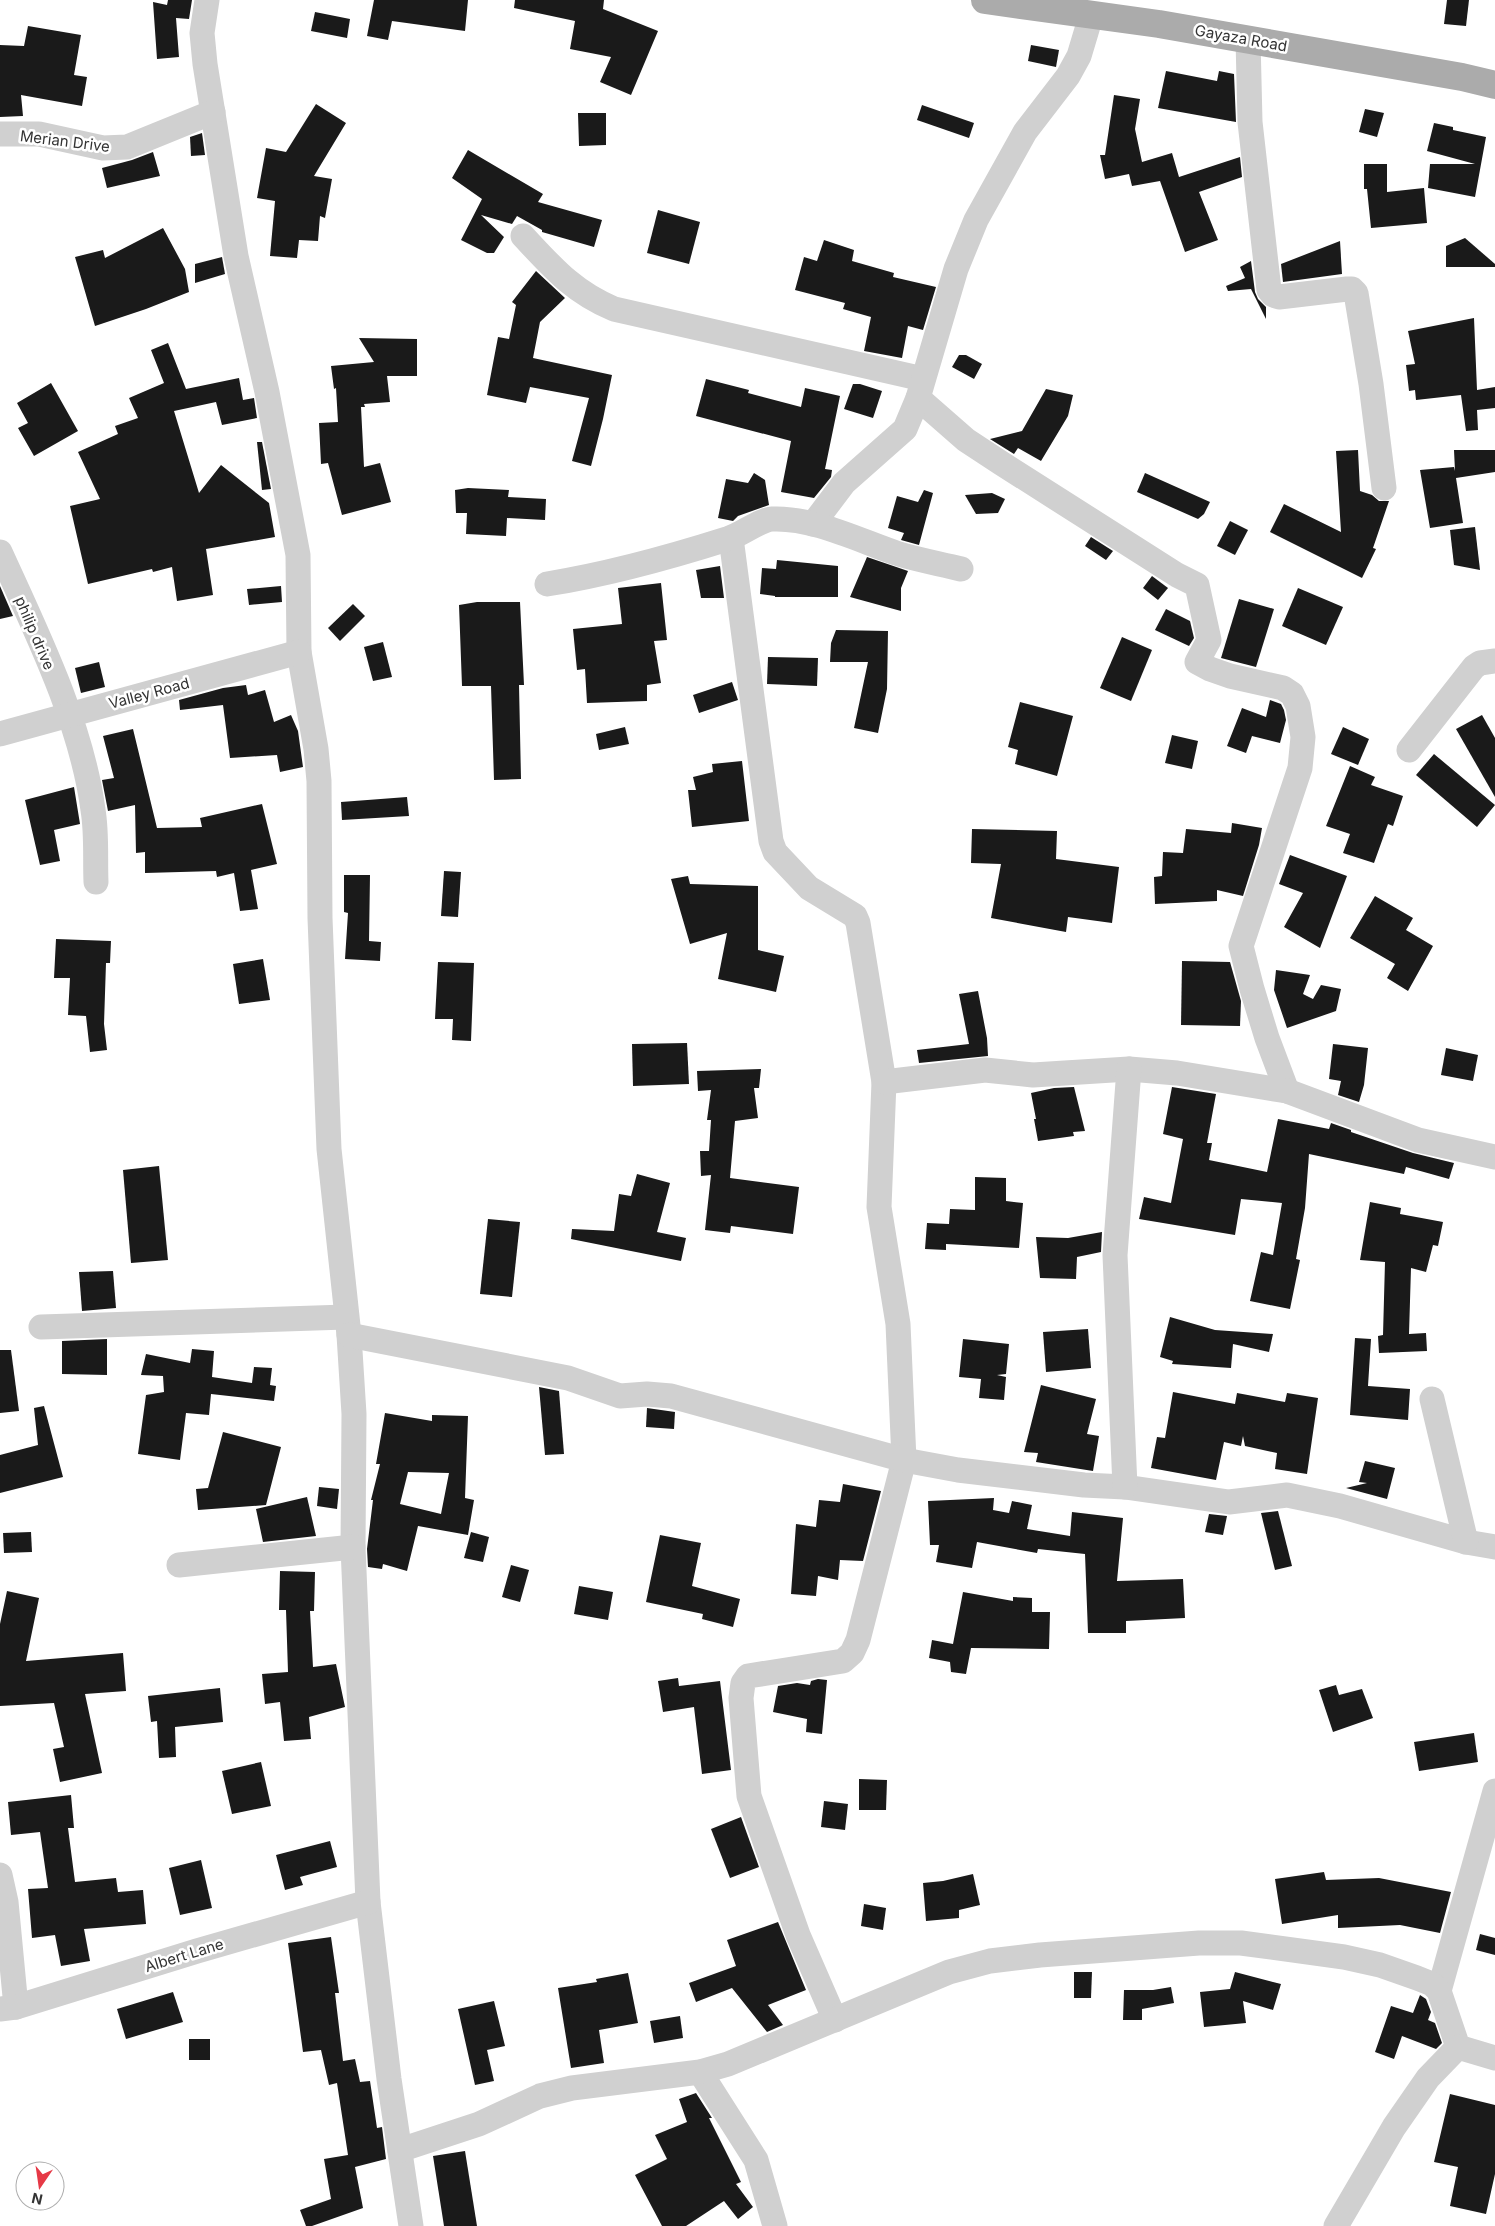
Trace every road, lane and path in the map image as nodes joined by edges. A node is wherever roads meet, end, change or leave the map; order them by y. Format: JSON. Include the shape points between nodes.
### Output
{"nodes":[{"id":1,"x":207,"y":0,"type":"edge"},
{"id":2,"x":985,"y":0,"type":"edge"},
{"id":3,"x":1091,"y":16,"type":"junction"},
{"id":4,"x":1248,"y":39,"type":"junction"},
{"id":5,"x":1495,"y":85,"type":"edge"},
{"id":6,"x":214,"y":112,"type":"junction"},
{"id":7,"x":0,"y":134,"type":"edge"},
{"id":8,"x":523,"y":236,"type":"dead end"},
{"id":9,"x":921,"y":388,"type":"junction"},
{"id":10,"x":1384,"y":488,"type":"dead end"},
{"id":11,"x":813,"y":524,"type":"junction"},
{"id":12,"x":731,"y":538,"type":"junction"},
{"id":13,"x":0,"y":552,"type":"edge"},
{"id":14,"x":961,"y":569,"type":"dead end"},
{"id":15,"x":547,"y":584,"type":"dead end"},
{"id":16,"x":299,"y":652,"type":"junction"},
{"id":17,"x":1495,"y":661,"type":"edge"},
{"id":18,"x":69,"y":715,"type":"junction"},
{"id":19,"x":0,"y":734,"type":"edge"},
{"id":20,"x":1409,"y":750,"type":"dead end"},
{"id":21,"x":96,"y":882,"type":"dead end"},
{"id":22,"x":1129,"y":1069,"type":"junction"},
{"id":23,"x":884,"y":1082,"type":"junction"},
{"id":24,"x":1287,"y":1090,"type":"junction"},
{"id":25,"x":1495,"y":1157,"type":"edge"},
{"id":26,"x":347,"y":1326,"type":"junction"},
{"id":27,"x":41,"y":1327,"type":"dead end"},
{"id":28,"x":1432,"y":1399,"type":"dead end"},
{"id":29,"x":904,"y":1460,"type":"junction"},
{"id":30,"x":1125,"y":1487,"type":"junction"},
{"id":31,"x":1466,"y":1542,"type":"junction"},
{"id":32,"x":353,"y":1547,"type":"junction"},
{"id":33,"x":1495,"y":1547,"type":"edge"},
{"id":34,"x":179,"y":1565,"type":"dead end"},
{"id":35,"x":1495,"y":1791,"type":"edge"},
{"id":36,"x":0,"y":1875,"type":"edge"},
{"id":37,"x":368,"y":1902,"type":"junction"},
{"id":38,"x":1439,"y":1991,"type":"junction"},
{"id":39,"x":8,"y":2008,"type":"edge"},
{"id":40,"x":835,"y":2020,"type":"junction"},
{"id":41,"x":1458,"y":2047,"type":"junction"},
{"id":42,"x":1495,"y":2058,"type":"edge"},
{"id":43,"x":700,"y":2072,"type":"junction"},
{"id":44,"x":400,"y":2150,"type":"junction"},
{"id":45,"x":411,"y":2226,"type":"edge"},
{"id":46,"x":775,"y":2226,"type":"edge"},
{"id":47,"x":1336,"y":2226,"type":"edge"}],
"edges":[{"from":1,"to":6,"type":"street","via":[[202,34]]},
{"from":2,"to":3,"type":"main road","name":"Gayaza Road"},
{"from":3,"to":4,"type":"main road","name":"Gayaza Road"},
{"from":3,"to":9,"type":"street","via":[[1079,56],[1068,76],[1025,132],[976,220],[956,269]]},
{"from":4,"to":5,"type":"main road","name":"Gayaza Road"},
{"from":4,"to":10,"type":"street","via":[[1250,122],[1269,290],[1279,297],[1347,289],[1356,293]]},
{"from":6,"to":7,"type":"street","name":"Merian Drive","via":[[127,147],[103,148],[39,134]]},
{"from":6,"to":16,"type":"street","via":[[236,256],[292,514],[298,555]]},
{"from":8,"to":9,"type":"street","via":[[565,281],[594,301],[614,309]]},
{"from":9,"to":11,"type":"street","via":[[905,429],[844,483]]},
{"from":9,"to":24,"type":"street","via":[[966,440],[1197,585],[1208,640],[1198,662],[1230,676],[1283,688],[1292,694],[1298,706],[1303,737],[1300,768],[1241,946],[1264,1030]]},
{"from":11,"to":12,"type":"street","via":[[769,519]]},
{"from":11,"to":14,"type":"street","via":[[902,555]]},
{"from":12,"to":15,"type":"street","via":[[600,576]]},
{"from":12,"to":23,"type":"street","via":[[770,841],[809,888],[855,916]]},
{"from":13,"to":18,"type":"street","name":"philip drive"},
{"from":16,"to":18,"type":"street","name":"Valley Road"},
{"from":16,"to":26,"type":"street","via":[[319,781],[320,918],[329,1149]]},
{"from":17,"to":20,"type":"street","via":[[1474,667]]},
{"from":18,"to":19,"type":"street","name":"Valley Road"},
{"from":18,"to":21,"type":"street","name":"philip drive","via":[[94,811]]},
{"from":22,"to":23,"type":"street","via":[[1033,1075],[985,1070]]},
{"from":22,"to":24,"type":"street"},
{"from":22,"to":30,"type":"street","via":[[1115,1255]]},
{"from":23,"to":29,"type":"street","via":[[879,1207],[898,1324]]},
{"from":24,"to":25,"type":"street","via":[[1418,1140]]},
{"from":26,"to":27,"type":"street"},
{"from":26,"to":29,"type":"street","via":[[568,1378],[620,1396],[671,1396]]},
{"from":26,"to":32,"type":"street","via":[[354,1414]]},
{"from":28,"to":31,"type":"street"},
{"from":29,"to":30,"type":"street","via":[[958,1470]]},
{"from":29,"to":40,"type":"street","via":[[852,1653],[843,1661],[748,1676],[743,1682],[741,1698],[749,1796],[798,1935]]},
{"from":30,"to":31,"type":"street","via":[[1229,1502],[1288,1495],[1340,1506]]},
{"from":31,"to":33,"type":"street"},
{"from":32,"to":34,"type":"street"},
{"from":32,"to":37,"type":"street"},
{"from":35,"to":38,"type":"street"},
{"from":36,"to":39,"type":"street","via":[[6,1902]]},
{"from":37,"to":39,"type":"street","name":"Albert Lane"},
{"from":37,"to":44,"type":"street"},
{"from":38,"to":40,"type":"street","via":[[1432,1984],[1396,1969],[1344,1957],[1241,1943],[1199,1943],[1040,1954],[990,1961],[949,1972]]},
{"from":38,"to":41,"type":"street"},
{"from":40,"to":43,"type":"street","via":[[728,2064]]},
{"from":41,"to":42,"type":"street"},
{"from":41,"to":47,"type":"street","via":[[1428,2078]]},
{"from":43,"to":44,"type":"street","via":[[572,2088],[540,2096],[479,2124]]},
{"from":43,"to":46,"type":"street","via":[[756,2160]]},
{"from":44,"to":45,"type":"street"}]}
